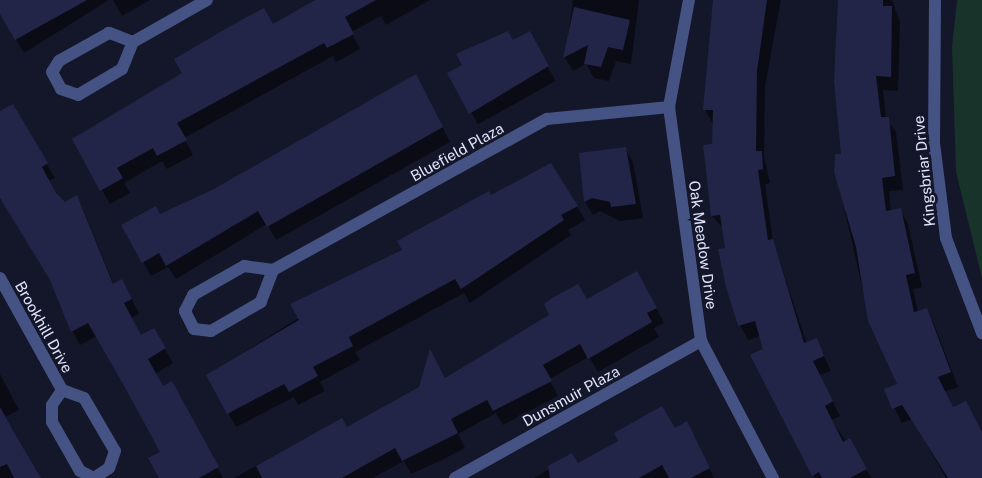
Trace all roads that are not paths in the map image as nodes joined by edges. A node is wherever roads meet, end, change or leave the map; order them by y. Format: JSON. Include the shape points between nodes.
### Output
{"nodes":[{"id":1,"x":207,"y":0,"type":"edge"},
{"id":2,"x":689,"y":0,"type":"edge"},
{"id":3,"x":935,"y":0,"type":"edge"},
{"id":4,"x":133,"y":42,"type":"junction"},
{"id":5,"x":669,"y":107,"type":"junction"},
{"id":6,"x":273,"y":270,"type":"junction"},
{"id":7,"x":0,"y":278,"type":"edge"},
{"id":8,"x":982,"y":333,"type":"edge"},
{"id":9,"x":701,"y":341,"type":"junction"},
{"id":10,"x":62,"y":390,"type":"junction"},
{"id":11,"x":455,"y":478,"type":"edge"},
{"id":12,"x":773,"y":478,"type":"edge"}],
"edges":[{"from":1,"to":4,"type":"street"},
{"from":2,"to":5,"type":"street","name":"Oak Meadow Drive"},
{"from":3,"to":8,"type":"street","name":"Kingsbriar Drive","via":[[934,143],[946,238]]},
{"from":4,"to":4,"type":"street","via":[[122,69],[78,95],[61,89],[52,72],[59,61],[109,33]]},
{"from":5,"to":6,"type":"street","name":"Bluefield Plaza","via":[[547,119]]},
{"from":5,"to":9,"type":"street","name":"Oak Meadow Drive"},
{"from":6,"to":6,"type":"street","via":[[261,302],[211,332],[194,328],[185,311],[193,295],[244,266]]},
{"from":7,"to":10,"type":"street","name":"Brookhill Drive"},
{"from":9,"to":11,"type":"street","name":"Dunsmuir Plaza"},
{"from":9,"to":12,"type":"street","name":"Oak Meadow Drive"},
{"from":10,"to":10,"type":"street","name":"Brookhill Drive","via":[[52,405],[52,422],[80,471],[94,477],[110,468],[115,451],[84,398]]}]}
